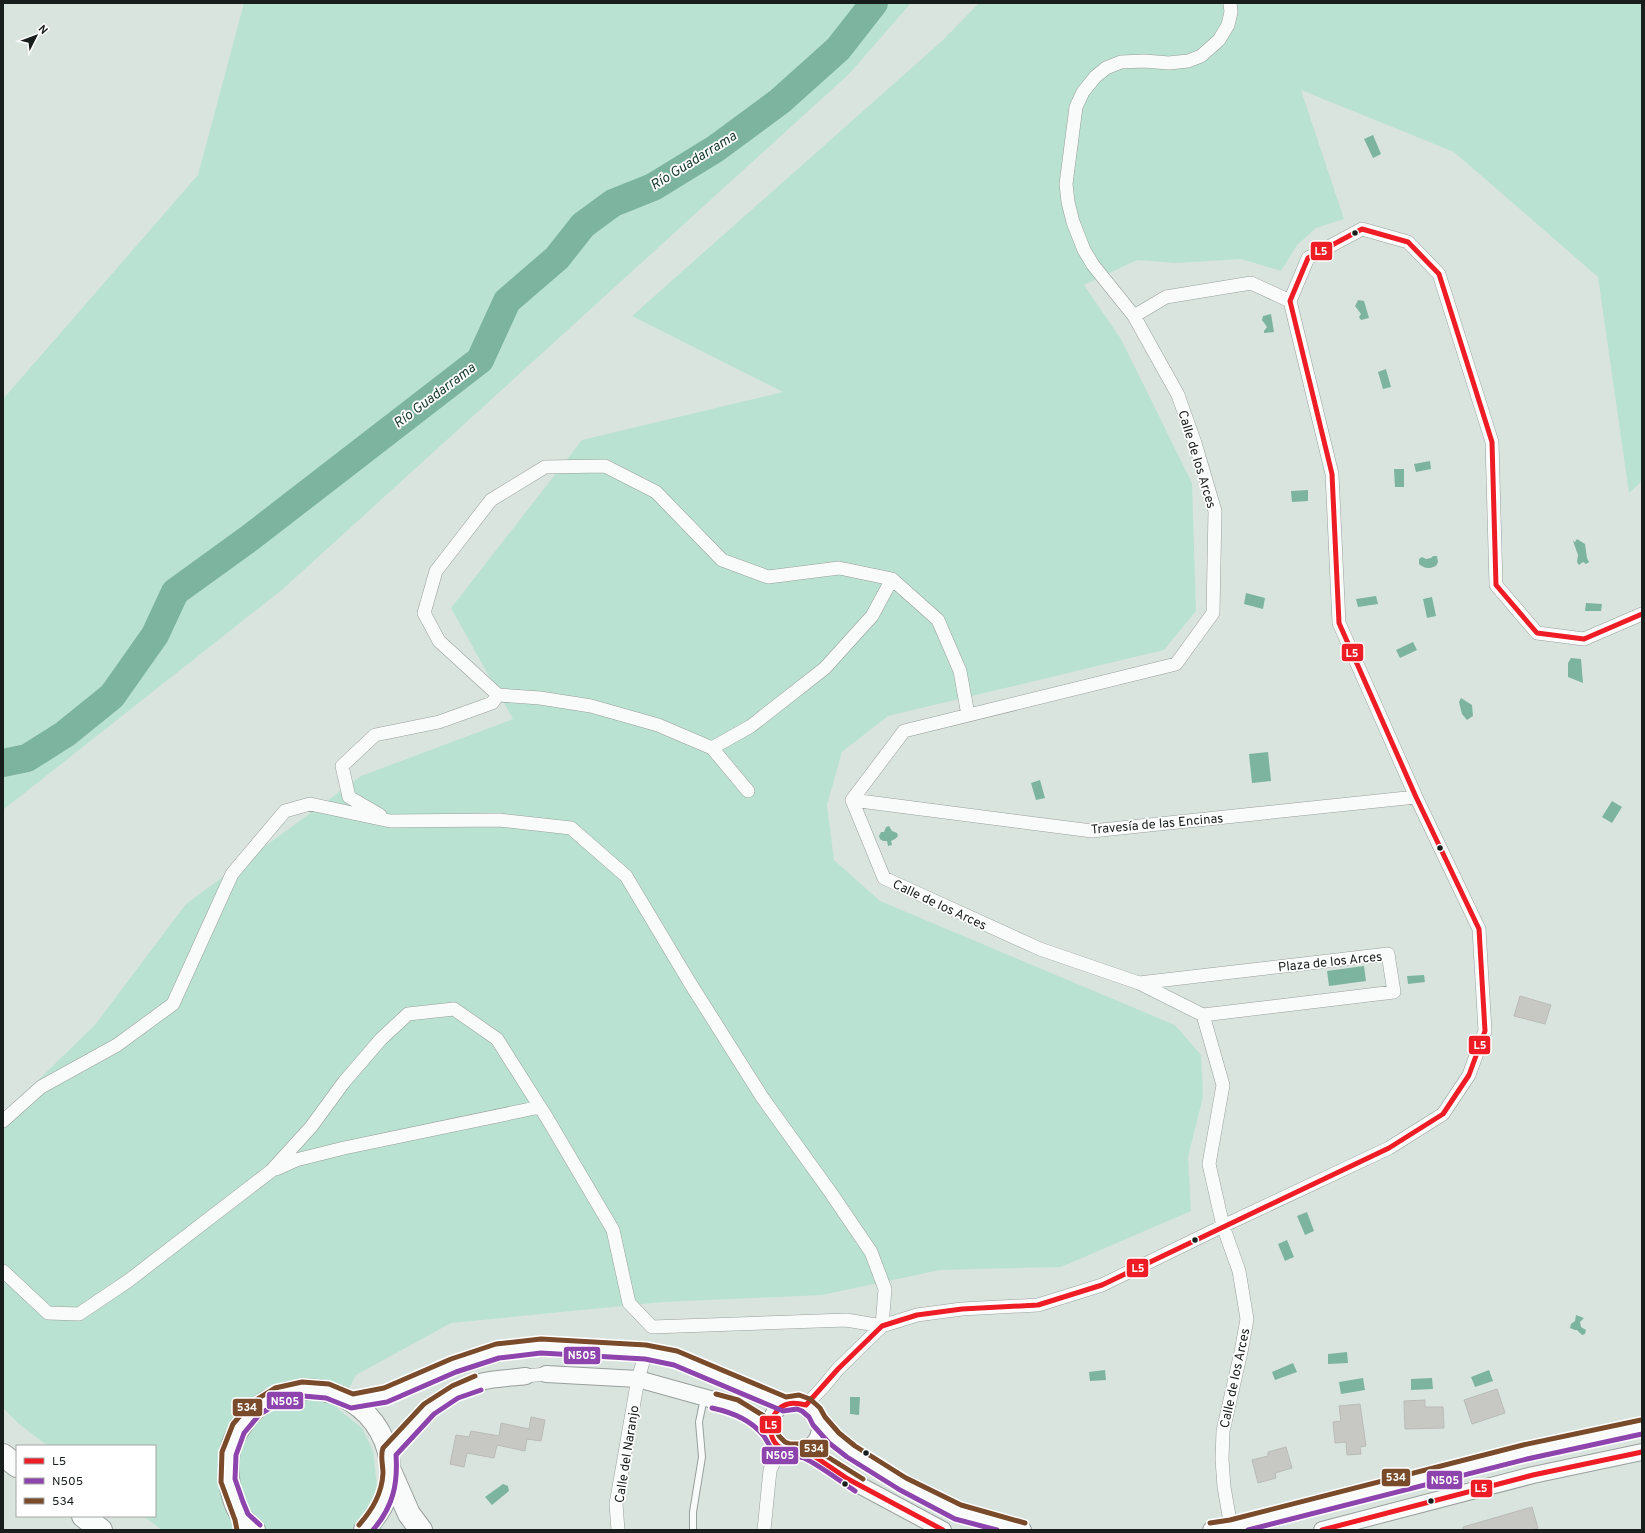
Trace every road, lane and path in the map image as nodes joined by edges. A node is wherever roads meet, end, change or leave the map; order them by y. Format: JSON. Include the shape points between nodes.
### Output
{"nodes":[{"id":1,"x":1230,"y":3,"type":"edge"},
{"id":2,"x":1290,"y":302,"type":"junction"},
{"id":3,"x":1134,"y":316,"type":"junction"},
{"id":4,"x":892,"y":579,"type":"junction"},
{"id":5,"x":1642,"y":614,"type":"edge"},
{"id":6,"x":498,"y":695,"type":"junction"},
{"id":7,"x":968,"y":715,"type":"junction"},
{"id":8,"x":712,"y":748,"type":"junction"},
{"id":9,"x":748,"y":792,"type":"dead end"},
{"id":10,"x":1416,"y":797,"type":"junction"},
{"id":11,"x":852,"y":800,"type":"junction"},
{"id":12,"x":390,"y":821,"type":"junction"},
{"id":13,"x":1139,"y":983,"type":"junction"},
{"id":14,"x":1203,"y":1015,"type":"junction"},
{"id":15,"x":540,"y":1107,"type":"junction"},
{"id":16,"x":3,"y":1121,"type":"edge"},
{"id":17,"x":271,"y":1171,"type":"junction"},
{"id":18,"x":1223,"y":1226,"type":"junction"},
{"id":19,"x":3,"y":1271,"type":"edge"},
{"id":20,"x":882,"y":1326,"type":"junction"},
{"id":21,"x":646,"y":1352,"type":"junction"},
{"id":22,"x":546,"y":1374,"type":"joint"},
{"id":23,"x":526,"y":1376,"type":"joint"},
{"id":24,"x":638,"y":1379,"type":"junction"},
{"id":25,"x":704,"y":1398,"type":"junction"},
{"id":26,"x":352,"y":1401,"type":"junction"},
{"id":27,"x":785,"y":1404,"type":"junction"},
{"id":28,"x":806,"y":1405,"type":"junction"},
{"id":29,"x":819,"y":1421,"type":"junction"},
{"id":30,"x":1642,"y":1427,"type":"edge"},
{"id":31,"x":770,"y":1432,"type":"junction"},
{"id":32,"x":781,"y":1448,"type":"junction"},
{"id":33,"x":804,"y":1450,"type":"junction"},
{"id":34,"x":1642,"y":1452,"type":"edge"},
{"id":35,"x":3,"y":1455,"type":"edge"},
{"id":36,"x":390,"y":1462,"type":"junction"},
{"id":37,"x":16,"y":1465,"type":"edge"},
{"id":38,"x":83,"y":1517,"type":"edge"},
{"id":39,"x":247,"y":1526,"type":"edge"},
{"id":40,"x":1231,"y":1527,"type":"junction"},
{"id":41,"x":101,"y":1530,"type":"edge"},
{"id":42,"x":364,"y":1530,"type":"edge"},
{"id":43,"x":421,"y":1530,"type":"edge"},
{"id":44,"x":618,"y":1530,"type":"edge"},
{"id":45,"x":693,"y":1530,"type":"edge"},
{"id":46,"x":764,"y":1530,"type":"edge"},
{"id":47,"x":943,"y":1530,"type":"edge"},
{"id":48,"x":1023,"y":1530,"type":"edge"},
{"id":49,"x":1211,"y":1530,"type":"edge"},
{"id":50,"x":1322,"y":1530,"type":"edge"}],
"edges":[{"from":1,"to":3,"type":"street","name":"Calle de los Arces","via":[[1228,25],[1219,40],[1201,56],[1188,61],[1169,63],[1121,62],[1106,68],[1083,92],[1076,107],[1066,184],[1073,222],[1093,265]]},
{"from":2,"to":3,"type":"street","via":[[1251,283],[1166,297]]},
{"from":2,"to":5,"type":"street","via":[[1308,258],[1362,229],[1408,242],[1439,274],[1492,442],[1496,585],[1537,633],[1584,639]]},
{"from":2,"to":10,"type":"street","via":[[1332,474],[1340,623]]},
{"from":3,"to":7,"type":"street","name":"Calle de los Arces","via":[[1178,395],[1215,511],[1213,612],[1176,664]]},
{"from":4,"to":6,"type":"street","via":[[839,568],[768,577],[722,560],[656,492],[605,466],[545,467],[491,500],[436,571],[424,613],[440,641]]},
{"from":4,"to":7,"type":"street","via":[[938,620],[960,672]]},
{"from":4,"to":8,"type":"street","via":[[872,616],[825,668],[751,726]]},
{"from":6,"to":8,"type":"street","via":[[540,698],[590,706],[658,725]]},
{"from":6,"to":12,"type":"street","via":[[492,703],[439,722],[375,735],[342,766],[349,797]]},
{"from":7,"to":11,"type":"street","name":"Calle de los Arces","via":[[904,731]]},
{"from":8,"to":9,"type":"street"},
{"from":10,"to":11,"type":"street","name":"Travesía de las Encinas","via":[[1092,831]]},
{"from":10,"to":18,"type":"street","via":[[1480,929],[1485,1030],[1469,1075],[1443,1114],[1389,1148]]},
{"from":11,"to":13,"type":"street","name":"Calle de los Arces","via":[[884,878],[1040,949]]},
{"from":12,"to":16,"type":"street","via":[[310,804],[285,812],[232,874],[173,1004],[117,1045],[41,1087]]},
{"from":12,"to":20,"type":"street","via":[[499,820],[571,828],[626,876],[762,1097],[871,1252],[885,1289]]},
{"from":13,"to":14,"type":"street","name":"Calle de los Arces"},
{"from":13,"to":14,"type":"street","name":"Plaza de los Arces","via":[[1388,954],[1394,992]]},
{"from":14,"to":18,"type":"street","name":"Calle de los Arces","via":[[1223,1085],[1209,1164]]},
{"from":15,"to":17,"type":"street","via":[[344,1148],[296,1160]]},
{"from":15,"to":17,"type":"street","via":[[497,1039],[454,1010],[408,1014],[381,1039],[344,1082],[311,1127]]},
{"from":15,"to":20,"type":"street","via":[[613,1230],[629,1303],[652,1327],[846,1320]]},
{"from":17,"to":19,"type":"street","via":[[128,1281],[79,1314],[48,1313]]},
{"from":18,"to":20,"type":"street","via":[[1102,1285],[1038,1305],[962,1309],[917,1315]]},
{"from":18,"to":40,"type":"street","name":"Calle de los Arces","via":[[1239,1271],[1246,1319],[1223,1431],[1224,1487]]},
{"from":20,"to":28,"type":"street"},
{"from":21,"to":24,"type":"street","name":"Calle del Naranjo"},
{"from":21,"to":26,"type":"street","via":[[541,1346],[498,1351],[454,1365],[386,1395]]},
{"from":21,"to":27,"type":"street","via":[[676,1358]]},
{"from":22,"to":23,"type":"street"},
{"from":22,"to":24,"type":"street"},
{"from":23,"to":36,"type":"street","via":[[481,1382],[455,1392],[429,1409]]},
{"from":24,"to":25,"type":"street"},
{"from":24,"to":44,"type":"street","name":"Calle del Naranjo","via":[[616,1504]]},
{"from":25,"to":31,"type":"street","via":[[735,1406],[760,1422]]},
{"from":25,"to":45,"type":"lane","via":[[699,1422],[702,1457],[693,1512]]},
{"from":26,"to":36,"type":"main road","via":[[369,1414],[381,1432]]},
{"from":26,"to":39,"type":"main road","via":[[328,1391],[302,1389],[277,1395],[255,1409],[238,1429],[229,1454],[228,1480],[236,1505]]},
{"from":27,"to":28,"type":"street","via":[[798,1402]]},
{"from":27,"to":31,"type":"street","via":[[774,1413],[770,1421]]},
{"from":28,"to":29,"type":"street"},
{"from":29,"to":33,"type":"street","via":[[819,1433],[815,1441]]},
{"from":29,"to":48,"type":"street","via":[[851,1452],[903,1484],[958,1512]]},
{"from":30,"to":40,"type":"street","via":[[1525,1452]]},
{"from":31,"to":32,"type":"street","via":[[773,1440]]},
{"from":32,"to":33,"type":"street","via":[[789,1451]]},
{"from":32,"to":46,"type":"street","via":[[770,1470]]},
{"from":33,"to":47,"type":"street","via":[[848,1479]]},
{"from":34,"to":50,"type":"street","via":[[1533,1475]]},
{"from":35,"to":37,"type":"highway"},
{"from":36,"to":42,"type":"main road","via":[[387,1496],[377,1516]]},
{"from":36,"to":43,"type":"highway","via":[[409,1514]]},
{"from":38,"to":41,"type":"highway"},
{"from":40,"to":49,"type":"street"}]}
